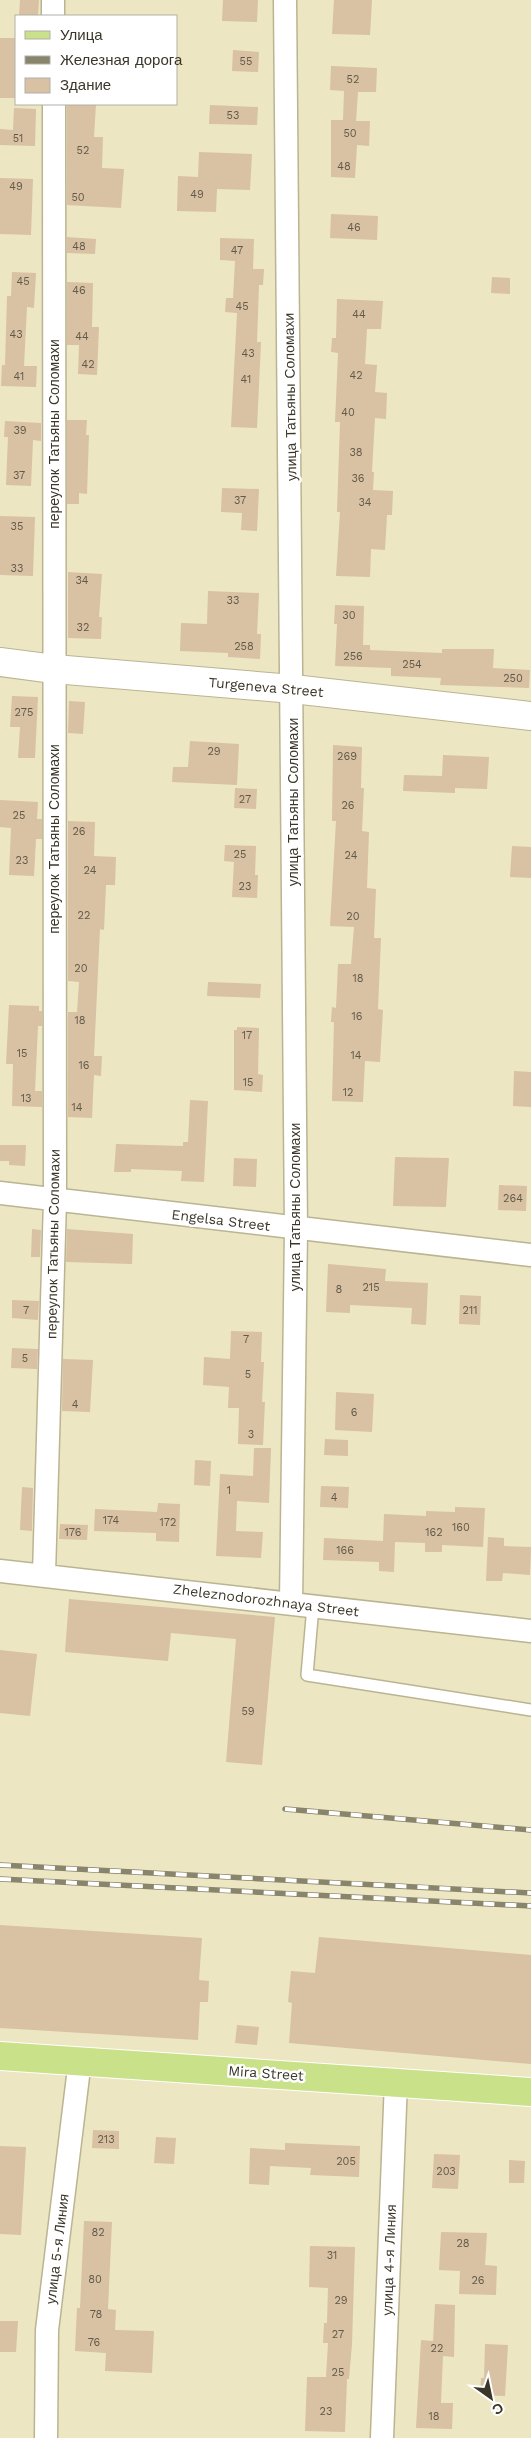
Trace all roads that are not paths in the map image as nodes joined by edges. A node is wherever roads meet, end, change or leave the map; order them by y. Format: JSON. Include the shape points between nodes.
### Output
{"nodes":[{"id":1,"x":54,"y":0,"type":"edge"},
{"id":2,"x":285,"y":0,"type":"edge"},
{"id":3,"x":54,"y":15,"type":"edge"},
{"id":4,"x":54,"y":105,"type":"edge"},
{"id":5,"x":0,"y":662,"type":"edge"},
{"id":6,"x":54,"y":669,"type":"junction"},
{"id":7,"x":293,"y":689,"type":"junction"},
{"id":8,"x":531,"y":716,"type":"edge"},
{"id":9,"x":0,"y":1193,"type":"edge"},
{"id":10,"x":55,"y":1200,"type":"junction"},
{"id":11,"x":296,"y":1230,"type":"junction"},
{"id":12,"x":531,"y":1255,"type":"edge"},
{"id":13,"x":0,"y":1570,"type":"edge"},
{"id":14,"x":44,"y":1574,"type":"junction"},
{"id":15,"x":302,"y":1605,"type":"junction"},
{"id":16,"x":531,"y":1631,"type":"edge"},
{"id":17,"x":531,"y":1710,"type":"edge"},
{"id":18,"x":0,"y":2056,"type":"edge"},
{"id":19,"x":80,"y":2060,"type":"junction"},
{"id":20,"x":396,"y":2081,"type":"junction"},
{"id":21,"x":531,"y":2092,"type":"edge"},
{"id":22,"x":46,"y":2438,"type":"edge"},
{"id":23,"x":382,"y":2438,"type":"edge"}],
"edges":[{"from":1,"to":3,"type":"street"},
{"from":2,"to":7,"type":"street","name":"улица Татьяны Соломахи"},
{"from":4,"to":6,"type":"street","name":"переулок Татьяны Соломахи"},
{"from":5,"to":6,"type":"main road","name":"Turgeneva Street"},
{"from":6,"to":7,"type":"main road","name":"Turgeneva Street"},
{"from":6,"to":10,"type":"street","name":"переулок Татьяны Соломахи"},
{"from":7,"to":8,"type":"main road","name":"Turgeneva Street"},
{"from":7,"to":11,"type":"street","name":"улица Татьяны Соломахи"},
{"from":9,"to":10,"type":"street","name":"Engelsa Street"},
{"from":10,"to":11,"type":"street","name":"Engelsa Street"},
{"from":10,"to":14,"type":"street","name":"переулок Татьяны Соломахи"},
{"from":11,"to":12,"type":"street","name":"Engelsa Street"},
{"from":11,"to":15,"type":"street","name":"улица Татьяны Соломахи"},
{"from":13,"to":14,"type":"street","name":"Zheleznodorozhnaya Street"},
{"from":14,"to":15,"type":"street","name":"Zheleznodorozhnaya Street"},
{"from":15,"to":16,"type":"street","name":"Zheleznodorozhnaya Street"},
{"from":15,"to":17,"type":"lane","via":[[307,1676]]},
{"from":18,"to":19,"type":"main road","name":"Mira Street"},
{"from":19,"to":20,"type":"main road","name":"Mira Street"},
{"from":19,"to":22,"type":"street","name":"улица 5-я Линия","via":[[47,2330]]},
{"from":20,"to":21,"type":"main road","name":"Mira Street"},
{"from":20,"to":23,"type":"street","name":"улица 4-я Линия"}]}
